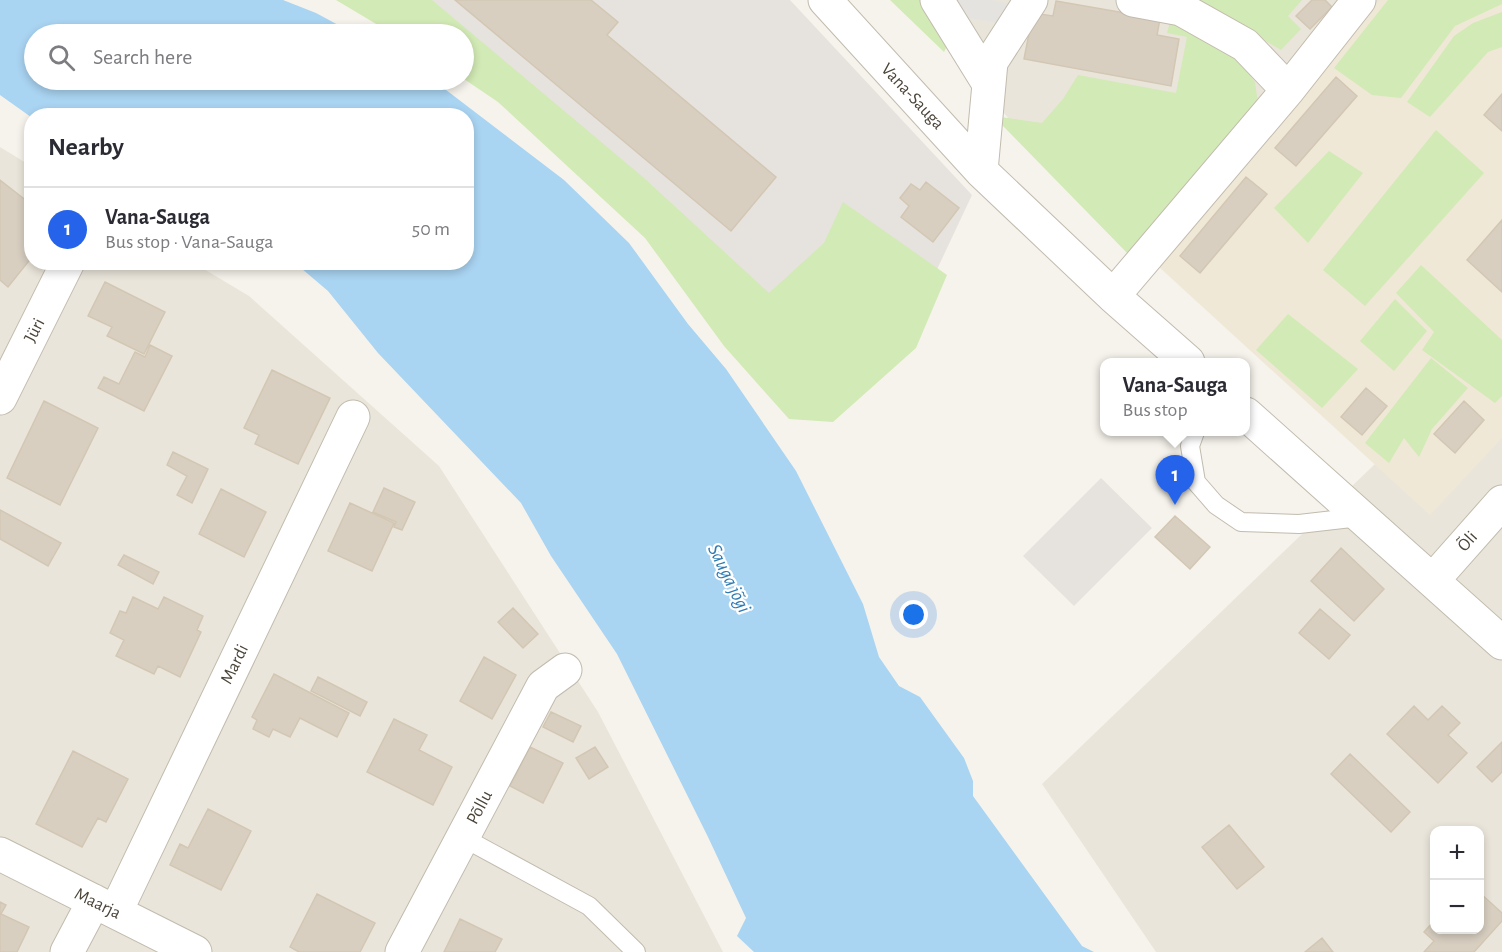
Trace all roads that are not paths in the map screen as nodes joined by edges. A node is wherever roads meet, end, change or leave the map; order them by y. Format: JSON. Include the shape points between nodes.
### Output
{"nodes":[{"id":1,"x":825,"y":0,"type":"edge"},
{"id":2,"x":937,"y":0,"type":"edge"},
{"id":3,"x":1031,"y":0,"type":"edge"},
{"id":4,"x":1133,"y":0,"type":"edge"},
{"id":5,"x":1359,"y":0,"type":"edge"},
{"id":6,"x":989,"y":84,"type":"junction"},
{"id":7,"x":1288,"y":90,"type":"junction"},
{"id":8,"x":981,"y":171,"type":"junction"},
{"id":9,"x":64,"y":270,"type":"edge"},
{"id":10,"x":1113,"y":296,"type":"junction"},
{"id":11,"x":1182,"y":358,"type":"edge"},
{"id":12,"x":0,"y":398,"type":"edge"},
{"id":13,"x":353,"y":417,"type":"dead end"},
{"id":14,"x":1250,"y":418,"type":"edge"},
{"id":15,"x":1194,"y":436,"type":"edge"},
{"id":16,"x":1502,"y":502,"type":"edge"},
{"id":17,"x":1360,"y":517,"type":"junction"},
{"id":18,"x":1433,"y":580,"type":"junction"},
{"id":19,"x":1502,"y":643,"type":"edge"},
{"id":20,"x":565,"y":670,"type":"dead end"},
{"id":21,"x":462,"y":837,"type":"junction"},
{"id":22,"x":0,"y":854,"type":"edge"},
{"id":23,"x":105,"y":906,"type":"junction"},
{"id":24,"x":67,"y":952,"type":"edge"},
{"id":25,"x":195,"y":952,"type":"edge"},
{"id":26,"x":402,"y":952,"type":"edge"},
{"id":27,"x":636,"y":952,"type":"edge"}],
"edges":[{"from":1,"to":8,"type":"street","name":"Vana-Sauga"},
{"from":2,"to":6,"type":"street"},
{"from":3,"to":6,"type":"street","via":[[991,62]]},
{"from":4,"to":7,"type":"street","via":[[1181,9],[1245,45]]},
{"from":5,"to":7,"type":"street"},
{"from":6,"to":8,"type":"street"},
{"from":7,"to":10,"type":"street"},
{"from":8,"to":10,"type":"street","name":"Vana-Sauga"},
{"from":9,"to":12,"type":"street","name":"Jüri"},
{"from":10,"to":11,"type":"street","name":"Vana-Sauga"},
{"from":13,"to":23,"type":"street","name":"Mardi"},
{"from":14,"to":17,"type":"street"},
{"from":15,"to":17,"type":"lane","via":[[1190,446],[1196,482],[1216,506],[1240,522],[1299,524]]},
{"from":16,"to":18,"type":"street","name":"Õli"},
{"from":17,"to":18,"type":"street"},
{"from":18,"to":19,"type":"street"},
{"from":20,"to":21,"type":"street","name":"Põllu","via":[[543,686]]},
{"from":21,"to":26,"type":"street","name":"Põllu"},
{"from":21,"to":27,"type":"lane","via":[[589,906]]},
{"from":22,"to":23,"type":"street","name":"Maarja"},
{"from":23,"to":24,"type":"street","name":"Mardi"},
{"from":23,"to":25,"type":"street","name":"Maarja"}]}
